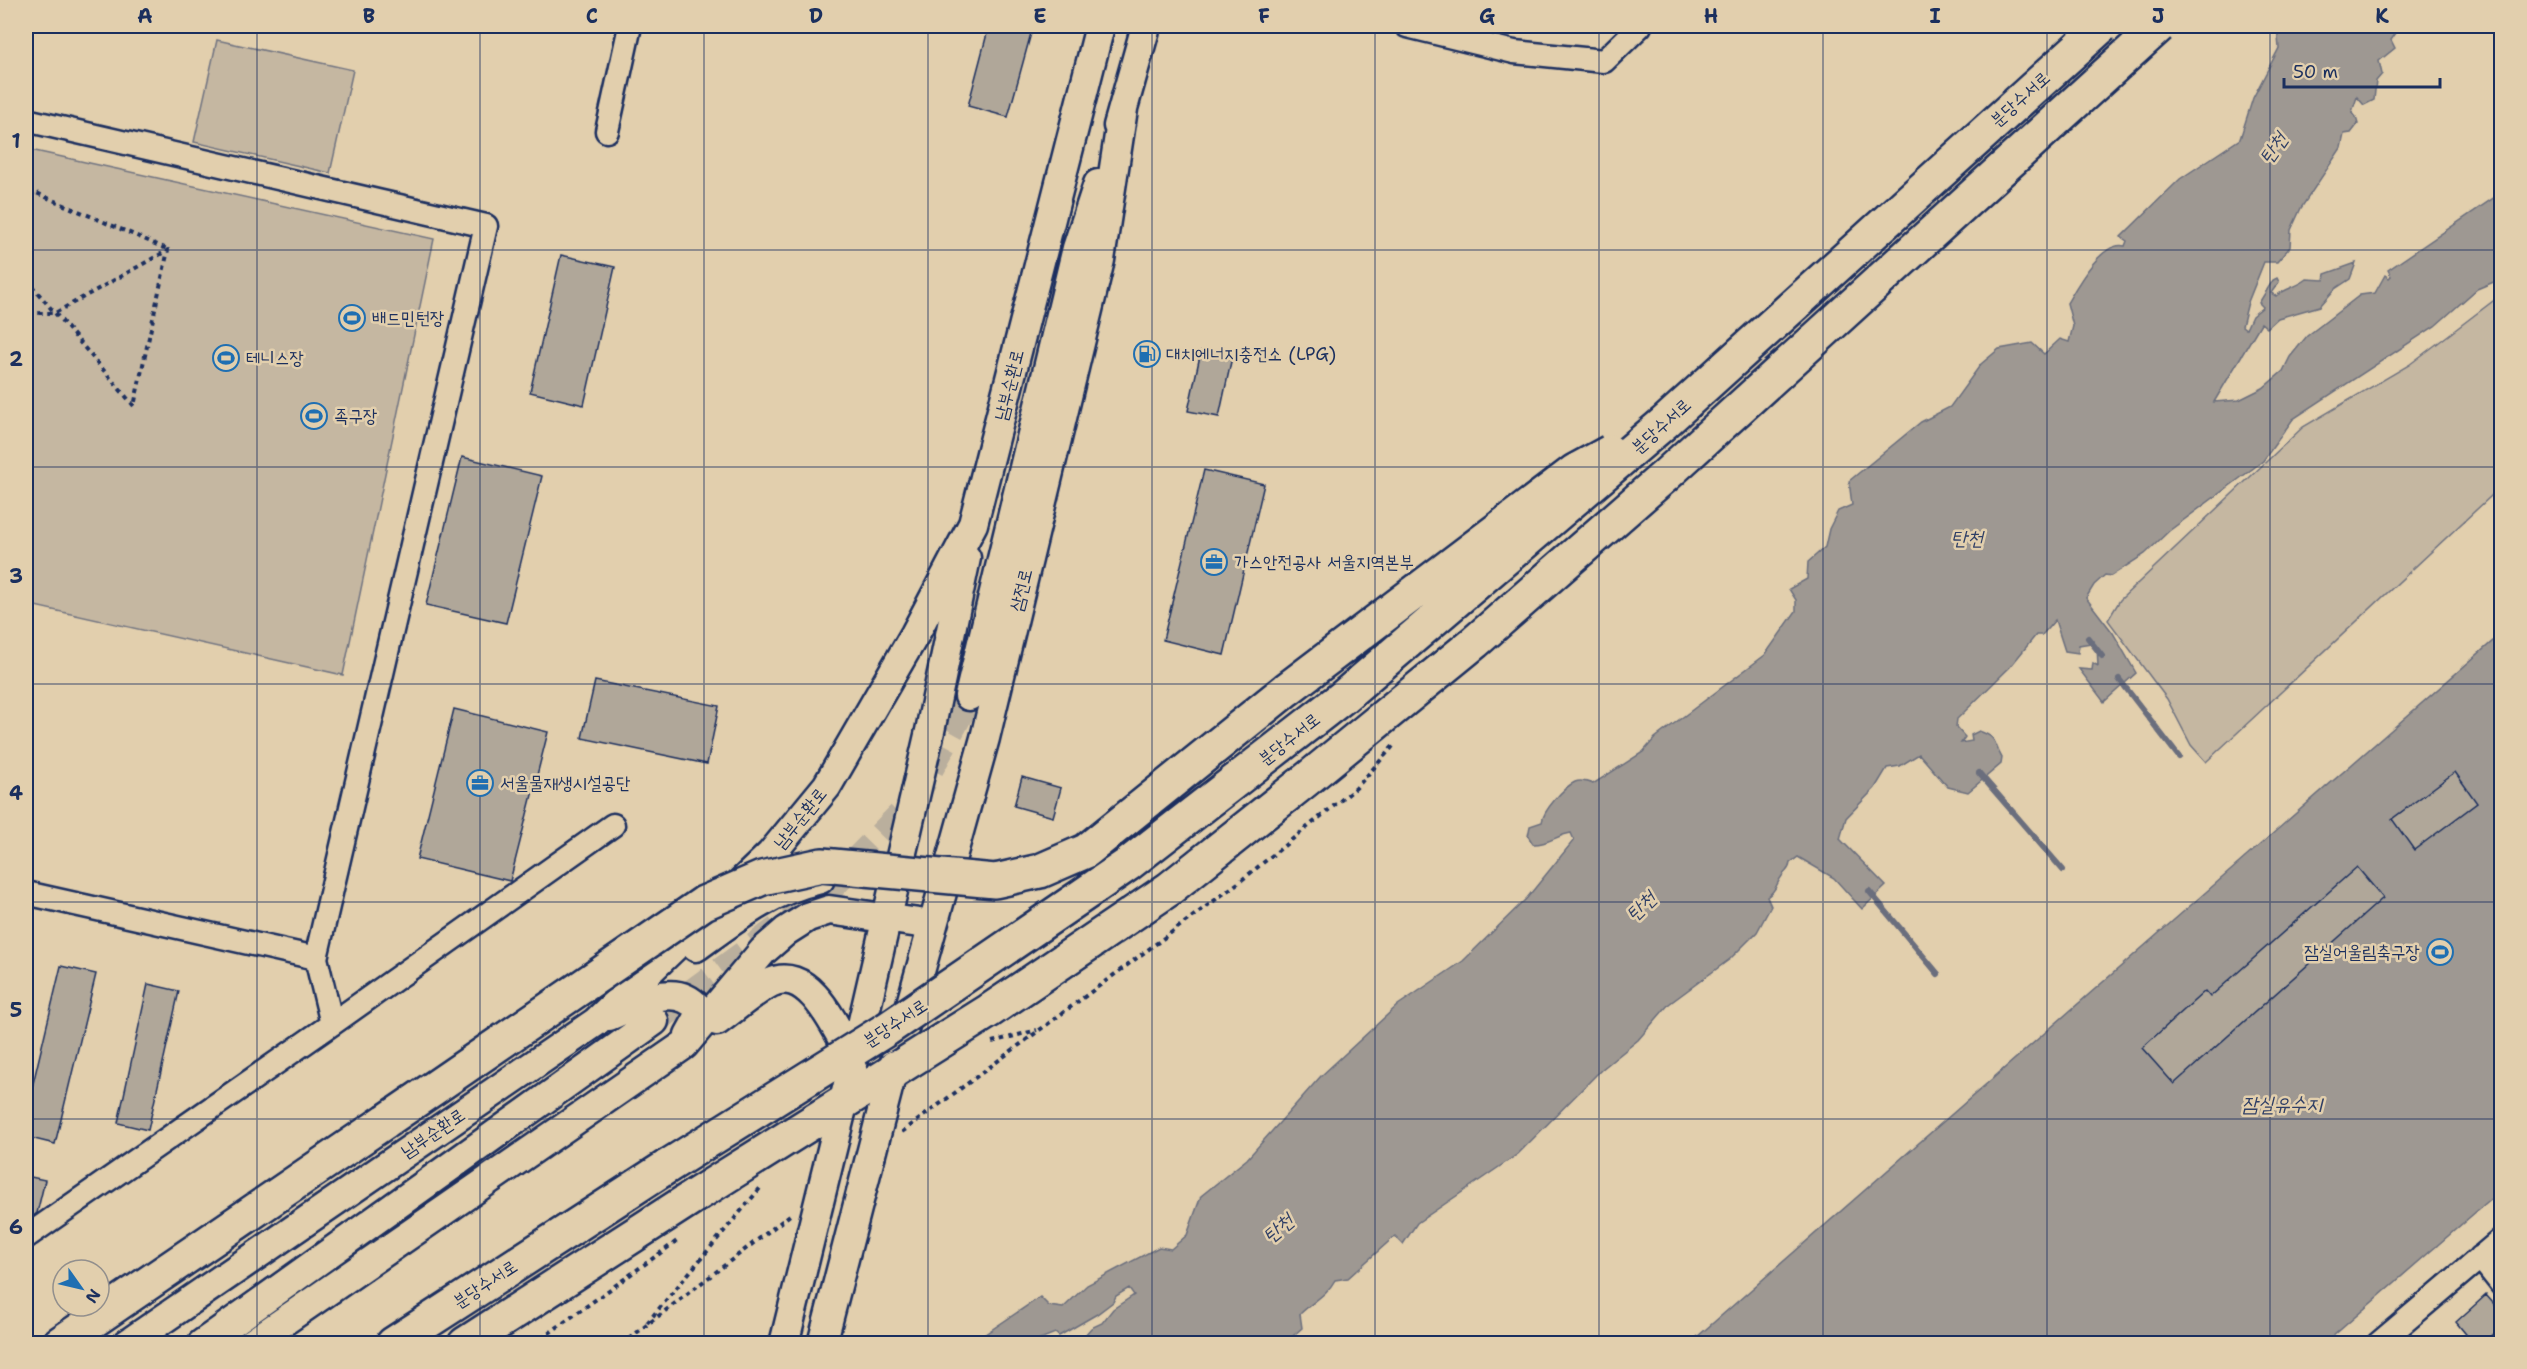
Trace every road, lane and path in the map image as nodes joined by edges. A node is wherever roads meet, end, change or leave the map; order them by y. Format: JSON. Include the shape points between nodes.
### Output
{"nodes":[{"id":1,"x":630,"y":26,"type":"edge"},
{"id":2,"x":1100,"y":26,"type":"edge"},
{"id":3,"x":1146,"y":26,"type":"edge"},
{"id":4,"x":1407,"y":26,"type":"edge"},
{"id":5,"x":1640,"y":26,"type":"edge"},
{"id":6,"x":2102,"y":26,"type":"edge"},
{"id":7,"x":2159,"y":26,"type":"edge"},
{"id":8,"x":1123,"y":109,"type":"junction"},
{"id":9,"x":26,"y":120,"type":"edge"},
{"id":10,"x":607,"y":131,"type":"dead end"},
{"id":11,"x":26,"y":190,"type":"edge"},
{"id":12,"x":34,"y":192,"type":"junction"},
{"id":13,"x":26,"y":204,"type":"edge"},
{"id":14,"x":168,"y":249,"type":"junction"},
{"id":15,"x":26,"y":279,"type":"edge"},
{"id":16,"x":26,"y":313,"type":"edge"},
{"id":17,"x":56,"y":313,"type":"junction"},
{"id":18,"x":1664,"y":423,"type":"junction"},
{"id":19,"x":973,"y":524,"type":"junction"},
{"id":20,"x":969,"y":696,"type":"tunnel mouth"},
{"id":21,"x":613,"y":825,"type":"dead end"},
{"id":22,"x":895,"y":882,"type":"junction"},
{"id":23,"x":943,"y":890,"type":"junction"},
{"id":24,"x":26,"y":893,"type":"edge"},
{"id":25,"x":887,"y":917,"type":"junction"},
{"id":26,"x":933,"y":925,"type":"junction"},
{"id":27,"x":316,"y":958,"type":"junction"},
{"id":28,"x":654,"y":1021,"type":"tunnel mouth"},
{"id":29,"x":596,"y":1022,"type":"junction"},
{"id":30,"x":332,"y":1024,"type":"junction"},
{"id":31,"x":684,"y":1045,"type":"junction"},
{"id":32,"x":853,"y":1064,"type":"junction"},
{"id":33,"x":767,"y":1180,"type":"dead end"},
{"id":34,"x":696,"y":1195,"type":"junction"},
{"id":35,"x":26,"y":1238,"type":"edge"},
{"id":36,"x":2502,"y":1239,"type":"edge"},
{"id":37,"x":2480,"y":1257,"type":"junction"},
{"id":38,"x":2502,"y":1285,"type":"edge"},
{"id":39,"x":640,"y":1330,"type":"dead end"},
{"id":40,"x":60,"y":1344,"type":"edge"},
{"id":41,"x":127,"y":1344,"type":"edge"},
{"id":42,"x":202,"y":1344,"type":"edge"},
{"id":43,"x":251,"y":1344,"type":"edge"},
{"id":44,"x":393,"y":1344,"type":"edge"},
{"id":45,"x":465,"y":1344,"type":"edge"},
{"id":46,"x":506,"y":1344,"type":"edge"},
{"id":47,"x":784,"y":1344,"type":"edge"},
{"id":48,"x":822,"y":1344,"type":"edge"},
{"id":49,"x":2378,"y":1344,"type":"edge"}],
"edges":[{"from":1,"to":10,"type":"street"},
{"from":2,"to":19,"type":"main road","name":"남부순환로"},
{"from":3,"to":8,"type":"main road","name":"남부순환로"},
{"from":4,"to":5,"type":"street","via":[[1514,52],[1604,61]]},
{"from":6,"to":18,"type":"highway","name":"분당수서로","bridge":true},
{"from":7,"to":34,"type":"highway","bridge":true,"via":[[1666,475],[1475,642],[1306,780],[1169,888],[1036,979]]},
{"from":8,"to":20,"type":"main road","name":"남부순환로","via":[[1077,248]]},
{"from":8,"to":23,"type":"main road","name":"삼전로","via":[[1100,260],[985,738]]},
{"from":9,"to":27,"type":"street","via":[[486,225]]},
{"from":11,"to":12,"type":"path"},
{"from":12,"to":13,"type":"path"},
{"from":12,"to":14,"type":"path"},
{"from":14,"to":17,"type":"path"},
{"from":14,"to":17,"type":"path","via":[[134,406]]},
{"from":15,"to":17,"type":"path"},
{"from":16,"to":17,"type":"path"},
{"from":18,"to":40,"type":"highway","bridge":true,"via":[[1575,471],[1286,690],[1086,851],[1040,871],[995,881],[822,865],[762,878],[704,903]]},
{"from":18,"to":44,"type":"highway","name":"분당수서로","bridge":true,"via":[[1343,697],[1127,865],[887,1029]]},
{"from":19,"to":22,"type":"main road"},
{"from":19,"to":29,"type":"main road","name":"남부순환로","via":[[915,634],[826,786],[771,854]]},
{"from":21,"to":30,"type":"street"},
{"from":22,"to":23,"type":"main road"},
{"from":22,"to":25,"type":"main road"},
{"from":22,"to":29,"type":"main road","via":[[823,878],[782,891],[759,902]]},
{"from":23,"to":26,"type":"main road","name":"삼전로"},
{"from":24,"to":27,"type":"street"},
{"from":25,"to":26,"type":"main road"},
{"from":25,"to":31,"type":"main road","via":[[829,910],[808,917],[763,951]]},
{"from":25,"to":32,"type":"main road"},
{"from":26,"to":48,"type":"main road","name":"삼전로","bridge":true},
{"from":27,"to":30,"type":"street"},
{"from":28,"to":42,"type":"main road","name":"남부순환로"},
{"from":29,"to":31,"type":"main road","via":[[657,997],[683,995],[698,1008],[699,1017]]},
{"from":29,"to":41,"type":"main road","name":"남부순환로"},
{"from":30,"to":35,"type":"street"},
{"from":31,"to":32,"type":"main road","via":[[771,982],[787,978],[798,982],[818,1000]]},
{"from":31,"to":43,"type":"main road"},
{"from":32,"to":47,"type":"main road","bridge":true},
{"from":33,"to":39,"type":"path"},
{"from":34,"to":45,"type":"highway"},
{"from":34,"to":46,"type":"highway"},
{"from":36,"to":37,"type":"street"},
{"from":37,"to":38,"type":"street"},
{"from":37,"to":49,"type":"street"}]}
